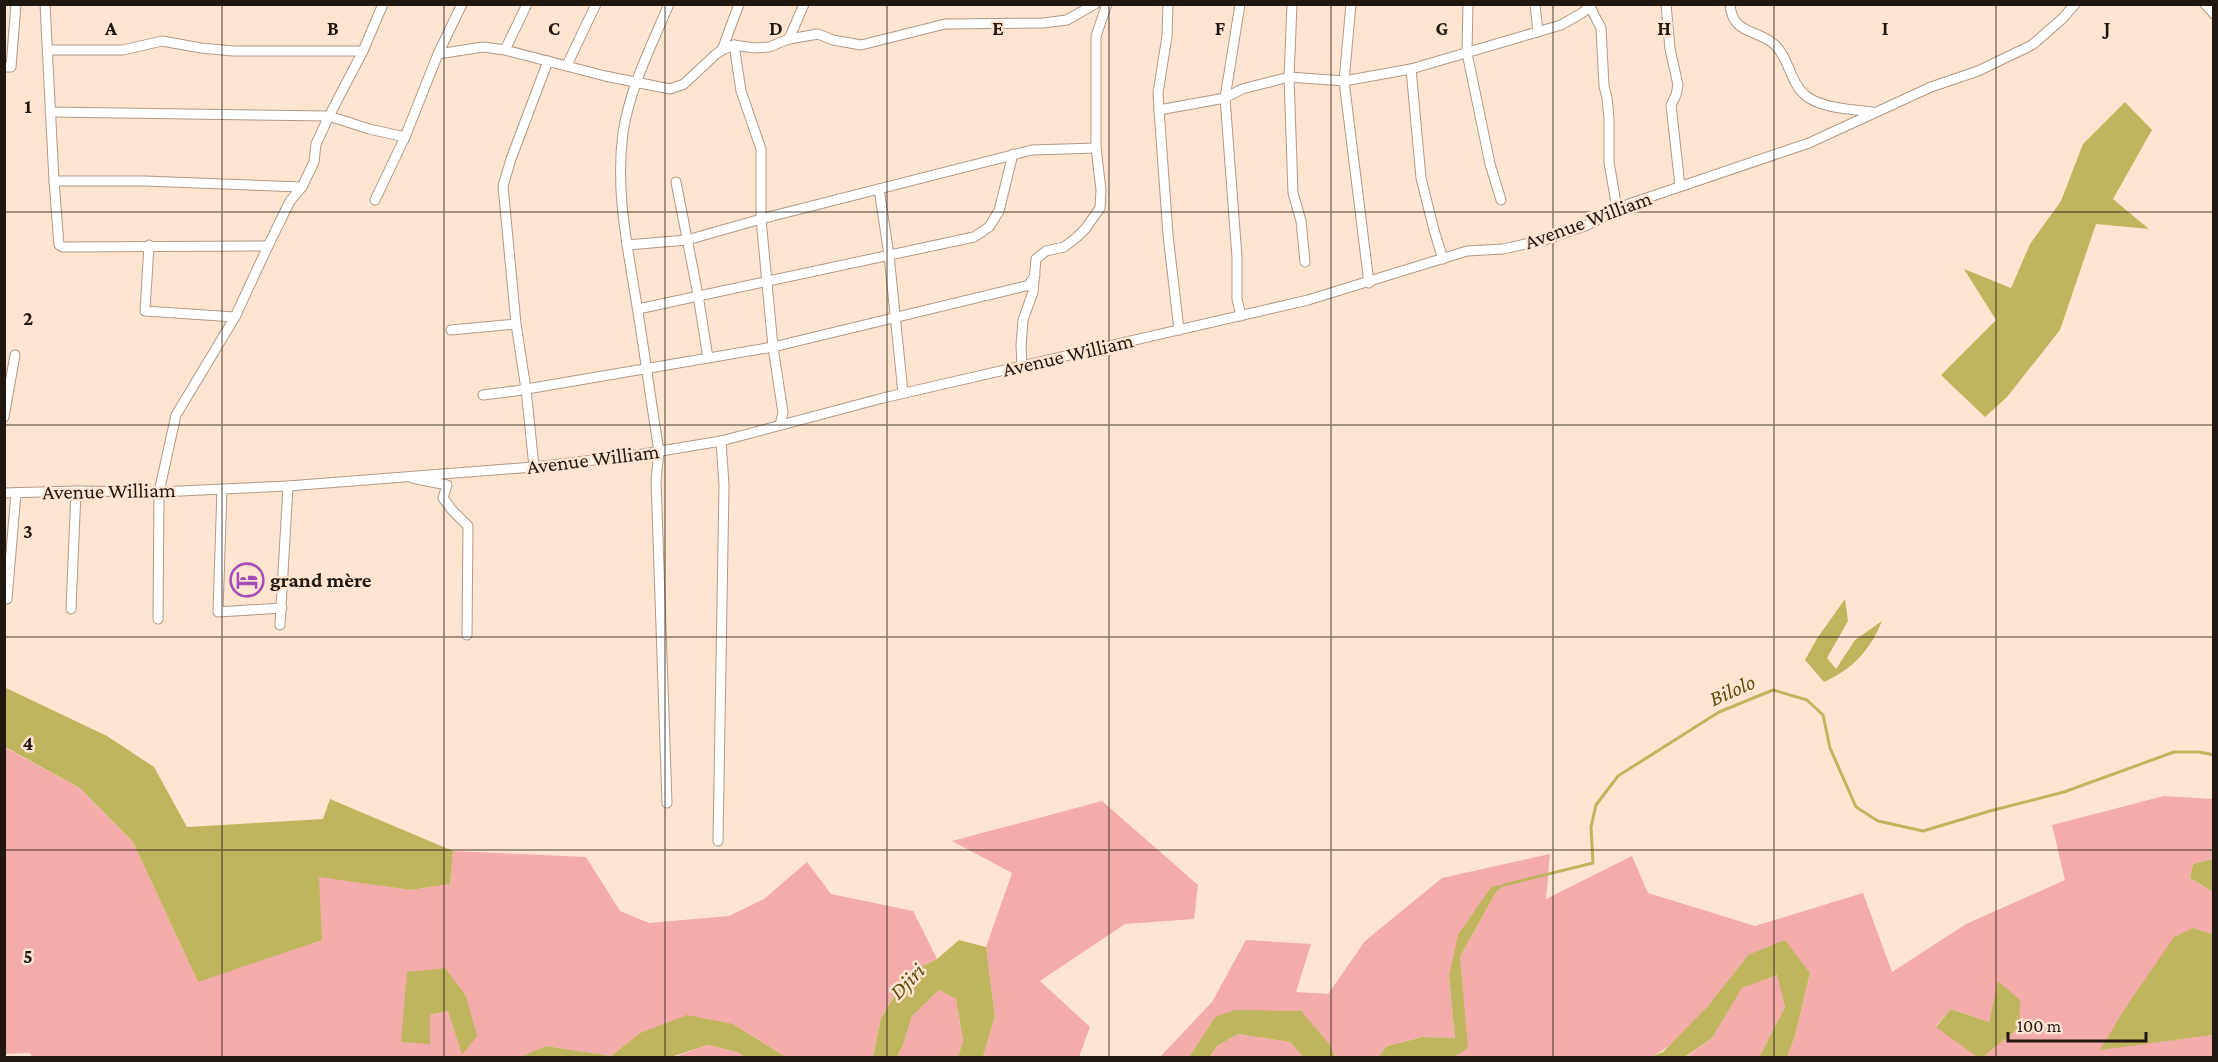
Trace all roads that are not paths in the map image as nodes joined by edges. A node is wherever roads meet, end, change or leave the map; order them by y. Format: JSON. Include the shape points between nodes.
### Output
{"nodes":[{"id":1,"x":16,"y":4,"type":"edge"},
{"id":2,"x":45,"y":4,"type":"edge"},
{"id":3,"x":383,"y":4,"type":"edge"},
{"id":4,"x":462,"y":4,"type":"edge"},
{"id":5,"x":527,"y":4,"type":"edge"},
{"id":6,"x":596,"y":4,"type":"edge"},
{"id":7,"x":669,"y":4,"type":"edge"},
{"id":8,"x":739,"y":4,"type":"edge"},
{"id":9,"x":804,"y":4,"type":"edge"},
{"id":10,"x":1095,"y":4,"type":"edge"},
{"id":11,"x":1107,"y":4,"type":"edge"},
{"id":12,"x":1168,"y":4,"type":"edge"},
{"id":13,"x":1240,"y":4,"type":"edge"},
{"id":14,"x":1292,"y":4,"type":"edge"},
{"id":15,"x":1352,"y":4,"type":"edge"},
{"id":16,"x":1468,"y":4,"type":"edge"},
{"id":17,"x":1535,"y":4,"type":"edge"},
{"id":18,"x":1666,"y":4,"type":"edge"},
{"id":19,"x":1730,"y":4,"type":"edge"},
{"id":20,"x":2075,"y":4,"type":"edge"},
{"id":21,"x":2205,"y":4,"type":"edge"},
{"id":22,"x":1591,"y":6,"type":"edge"},
{"id":23,"x":2214,"y":14,"type":"edge"},
{"id":24,"x":1538,"y":32,"type":"junction"},
{"id":25,"x":789,"y":39,"type":"junction"},
{"id":26,"x":734,"y":45,"type":"junction"},
{"id":27,"x":49,"y":50,"type":"junction"},
{"id":28,"x":505,"y":50,"type":"junction"},
{"id":29,"x":722,"y":50,"type":"junction"},
{"id":30,"x":363,"y":51,"type":"junction"},
{"id":31,"x":1467,"y":53,"type":"junction"},
{"id":32,"x":438,"y":54,"type":"junction"},
{"id":33,"x":548,"y":61,"type":"junction"},
{"id":34,"x":567,"y":65,"type":"junction"},
{"id":35,"x":4,"y":67,"type":"edge"},
{"id":36,"x":1411,"y":69,"type":"junction"},
{"id":37,"x":1289,"y":77,"type":"junction"},
{"id":38,"x":1344,"y":81,"type":"junction"},
{"id":39,"x":636,"y":82,"type":"junction"},
{"id":40,"x":1225,"y":98,"type":"junction"},
{"id":41,"x":1159,"y":110,"type":"junction"},
{"id":42,"x":50,"y":112,"type":"junction"},
{"id":43,"x":1875,"y":113,"type":"junction"},
{"id":44,"x":329,"y":116,"type":"junction"},
{"id":45,"x":405,"y":137,"type":"junction"},
{"id":46,"x":1096,"y":148,"type":"junction"},
{"id":47,"x":1012,"y":154,"type":"junction"},
{"id":48,"x":54,"y":181,"type":"junction"},
{"id":49,"x":676,"y":182,"type":"dead end"},
{"id":50,"x":1680,"y":186,"type":"junction"},
{"id":51,"x":302,"y":187,"type":"junction"},
{"id":52,"x":879,"y":189,"type":"junction"},
{"id":53,"x":375,"y":200,"type":"dead end"},
{"id":54,"x":1501,"y":200,"type":"dead end"},
{"id":55,"x":1617,"y":209,"type":"junction"},
{"id":56,"x":760,"y":219,"type":"junction"},
{"id":57,"x":687,"y":240,"type":"junction"},
{"id":58,"x":627,"y":244,"type":"junction"},
{"id":59,"x":149,"y":245,"type":"junction"},
{"id":60,"x":268,"y":246,"type":"junction"},
{"id":61,"x":889,"y":255,"type":"junction"},
{"id":62,"x":1443,"y":259,"type":"junction"},
{"id":63,"x":1305,"y":262,"type":"dead end"},
{"id":64,"x":1035,"y":275,"type":"junction"},
{"id":65,"x":767,"y":280,"type":"junction"},
{"id":66,"x":1369,"y":283,"type":"junction"},
{"id":67,"x":698,"y":295,"type":"junction"},
{"id":68,"x":638,"y":309,"type":"junction"},
{"id":69,"x":1242,"y":316,"type":"junction"},
{"id":70,"x":235,"y":317,"type":"junction"},
{"id":71,"x":894,"y":318,"type":"junction"},
{"id":72,"x":516,"y":324,"type":"junction"},
{"id":73,"x":451,"y":330,"type":"dead end"},
{"id":74,"x":1179,"y":330,"type":"junction"},
{"id":75,"x":773,"y":347,"type":"junction"},
{"id":76,"x":15,"y":355,"type":"dead end"},
{"id":77,"x":708,"y":358,"type":"junction"},
{"id":78,"x":1022,"y":366,"type":"junction"},
{"id":79,"x":645,"y":368,"type":"junction"},
{"id":80,"x":526,"y":389,"type":"junction"},
{"id":81,"x":903,"y":393,"type":"junction"},
{"id":82,"x":483,"y":394,"type":"dead end"},
{"id":83,"x":4,"y":417,"type":"edge"},
{"id":84,"x":780,"y":425,"type":"junction"},
{"id":85,"x":721,"y":441,"type":"junction"},
{"id":86,"x":658,"y":451,"type":"junction"},
{"id":87,"x":534,"y":467,"type":"junction"},
{"id":88,"x":404,"y":476,"type":"junction"},
{"id":89,"x":288,"y":486,"type":"junction"},
{"id":90,"x":222,"y":489,"type":"junction"},
{"id":91,"x":76,"y":491,"type":"junction"},
{"id":92,"x":159,"y":492,"type":"junction"},
{"id":93,"x":4,"y":493,"type":"edge"},
{"id":94,"x":16,"y":493,"type":"junction"},
{"id":95,"x":7,"y":599,"type":"dead end"},
{"id":96,"x":282,"y":608,"type":"junction"},
{"id":97,"x":70,"y":609,"type":"dead end"},
{"id":98,"x":158,"y":620,"type":"dead end"},
{"id":99,"x":280,"y":625,"type":"dead end"},
{"id":100,"x":467,"y":635,"type":"dead end"},
{"id":101,"x":667,"y":803,"type":"dead end"},
{"id":102,"x":718,"y":841,"type":"dead end"}],
"edges":[{"from":1,"to":35,"type":"street","via":[[10,67]]},
{"from":2,"to":27,"type":"street"},
{"from":3,"to":30,"type":"street"},
{"from":4,"to":32,"type":"street"},
{"from":5,"to":28,"type":"street"},
{"from":6,"to":34,"type":"street"},
{"from":7,"to":39,"type":"street"},
{"from":8,"to":29,"type":"street"},
{"from":9,"to":25,"type":"street"},
{"from":10,"to":25,"type":"street","via":[[1067,20],[945,24],[861,45],[818,34]]},
{"from":11,"to":46,"type":"street","via":[[1096,36]]},
{"from":12,"to":41,"type":"street"},
{"from":13,"to":40,"type":"street"},
{"from":14,"to":37,"type":"street"},
{"from":15,"to":38,"type":"street"},
{"from":16,"to":31,"type":"street"},
{"from":17,"to":24,"type":"street"},
{"from":18,"to":50,"type":"street","via":[[1678,85],[1671,105]]},
{"from":19,"to":43,"type":"street","via":[[1736,23],[1777,47],[1804,95],[1825,105]]},
{"from":20,"to":43,"type":"street","name":"Avenue William","via":[[2032,45]]},
{"from":21,"to":23,"type":"street"},
{"from":22,"to":24,"type":"street","via":[[1561,25]]},
{"from":22,"to":55,"type":"street","via":[[1601,28],[1609,162]]},
{"from":24,"to":31,"type":"street"},
{"from":25,"to":26,"type":"street","via":[[769,47]]},
{"from":26,"to":29,"type":"street"},
{"from":26,"to":56,"type":"street","via":[[741,91],[761,149]]},
{"from":27,"to":30,"type":"street","via":[[123,50],[162,41],[234,51]]},
{"from":27,"to":42,"type":"street"},
{"from":28,"to":32,"type":"street","via":[[483,47]]},
{"from":28,"to":33,"type":"street"},
{"from":29,"to":39,"type":"street","via":[[695,76],[670,89]]},
{"from":30,"to":44,"type":"street"},
{"from":31,"to":36,"type":"street"},
{"from":31,"to":54,"type":"street"},
{"from":32,"to":45,"type":"street"},
{"from":33,"to":34,"type":"street"},
{"from":33,"to":72,"type":"street","via":[[503,186]]},
{"from":34,"to":39,"type":"street"},
{"from":36,"to":38,"type":"street"},
{"from":36,"to":62,"type":"street","via":[[1421,178]]},
{"from":37,"to":38,"type":"street"},
{"from":37,"to":40,"type":"street","via":[[1242,88]]},
{"from":37,"to":63,"type":"street","via":[[1293,193],[1301,221]]},
{"from":38,"to":66,"type":"street"},
{"from":39,"to":58,"type":"street","via":[[623,133],[620,166]]},
{"from":40,"to":41,"type":"street"},
{"from":40,"to":69,"type":"street","via":[[1237,299]]},
{"from":41,"to":74,"type":"street"},
{"from":42,"to":44,"type":"street"},
{"from":42,"to":48,"type":"street"},
{"from":43,"to":50,"type":"street","name":"Avenue William","via":[[1809,142]]},
{"from":44,"to":45,"type":"street"},
{"from":44,"to":51,"type":"street"},
{"from":45,"to":53,"type":"street"},
{"from":46,"to":47,"type":"street","via":[[1053,148]]},
{"from":46,"to":64,"type":"street","via":[[1100,208],[1077,237],[1064,247],[1038,256]]},
{"from":47,"to":52,"type":"street"},
{"from":47,"to":61,"type":"street","via":[[999,211],[989,226],[974,237]]},
{"from":48,"to":51,"type":"street"},
{"from":48,"to":59,"type":"street","via":[[59,245]]},
{"from":49,"to":57,"type":"street"},
{"from":50,"to":55,"type":"street","name":"Avenue William"},
{"from":51,"to":60,"type":"street"},
{"from":52,"to":56,"type":"street"},
{"from":52,"to":61,"type":"street"},
{"from":55,"to":62,"type":"street","name":"Avenue William","via":[[1585,226],[1544,240],[1503,249],[1467,251]]},
{"from":56,"to":57,"type":"street"},
{"from":56,"to":65,"type":"street"},
{"from":57,"to":58,"type":"street"},
{"from":57,"to":67,"type":"street"},
{"from":58,"to":68,"type":"street"},
{"from":59,"to":60,"type":"street"},
{"from":59,"to":70,"type":"street","via":[[145,311]]},
{"from":60,"to":70,"type":"street"},
{"from":61,"to":65,"type":"street"},
{"from":61,"to":71,"type":"street"},
{"from":62,"to":66,"type":"street","name":"Avenue William"},
{"from":64,"to":71,"type":"street","via":[[1029,285]]},
{"from":64,"to":78,"type":"street","via":[[1023,320]]},
{"from":65,"to":67,"type":"street"},
{"from":65,"to":75,"type":"street"},
{"from":66,"to":69,"type":"street","name":"Avenue William"},
{"from":67,"to":68,"type":"street"},
{"from":67,"to":77,"type":"street"},
{"from":68,"to":79,"type":"street"},
{"from":69,"to":74,"type":"street","name":"Avenue William"},
{"from":70,"to":92,"type":"street","via":[[177,416]]},
{"from":71,"to":75,"type":"street"},
{"from":71,"to":81,"type":"street"},
{"from":72,"to":73,"type":"street"},
{"from":72,"to":80,"type":"street"},
{"from":74,"to":78,"type":"street","name":"Avenue William"},
{"from":75,"to":77,"type":"street"},
{"from":75,"to":84,"type":"street","via":[[783,413]]},
{"from":76,"to":83,"type":"street"},
{"from":77,"to":79,"type":"street"},
{"from":78,"to":81,"type":"street","name":"Avenue William"},
{"from":79,"to":80,"type":"street"},
{"from":79,"to":86,"type":"street"},
{"from":80,"to":82,"type":"street"},
{"from":80,"to":87,"type":"street"},
{"from":81,"to":84,"type":"street","name":"Avenue William"},
{"from":84,"to":85,"type":"street","name":"Avenue William"},
{"from":85,"to":86,"type":"street","name":"Avenue William"},
{"from":85,"to":102,"type":"street","via":[[724,485]]},
{"from":86,"to":87,"type":"street","name":"Avenue William"},
{"from":86,"to":101,"type":"street"},
{"from":87,"to":88,"type":"street","name":"Avenue William"},
{"from":88,"to":89,"type":"street","name":"Avenue William"},
{"from":88,"to":100,"type":"street","via":[[447,485],[443,498],[468,526]]},
{"from":89,"to":90,"type":"street","name":"Avenue William"},
{"from":89,"to":96,"type":"street"},
{"from":90,"to":92,"type":"street","name":"Avenue William"},
{"from":90,"to":96,"type":"street","via":[[218,612]]},
{"from":91,"to":92,"type":"street","name":"Avenue William"},
{"from":91,"to":94,"type":"street","name":"Avenue William"},
{"from":91,"to":97,"type":"street"},
{"from":92,"to":98,"type":"street"},
{"from":93,"to":94,"type":"street","name":"Avenue William"},
{"from":94,"to":95,"type":"street"},
{"from":96,"to":99,"type":"street"}]}
